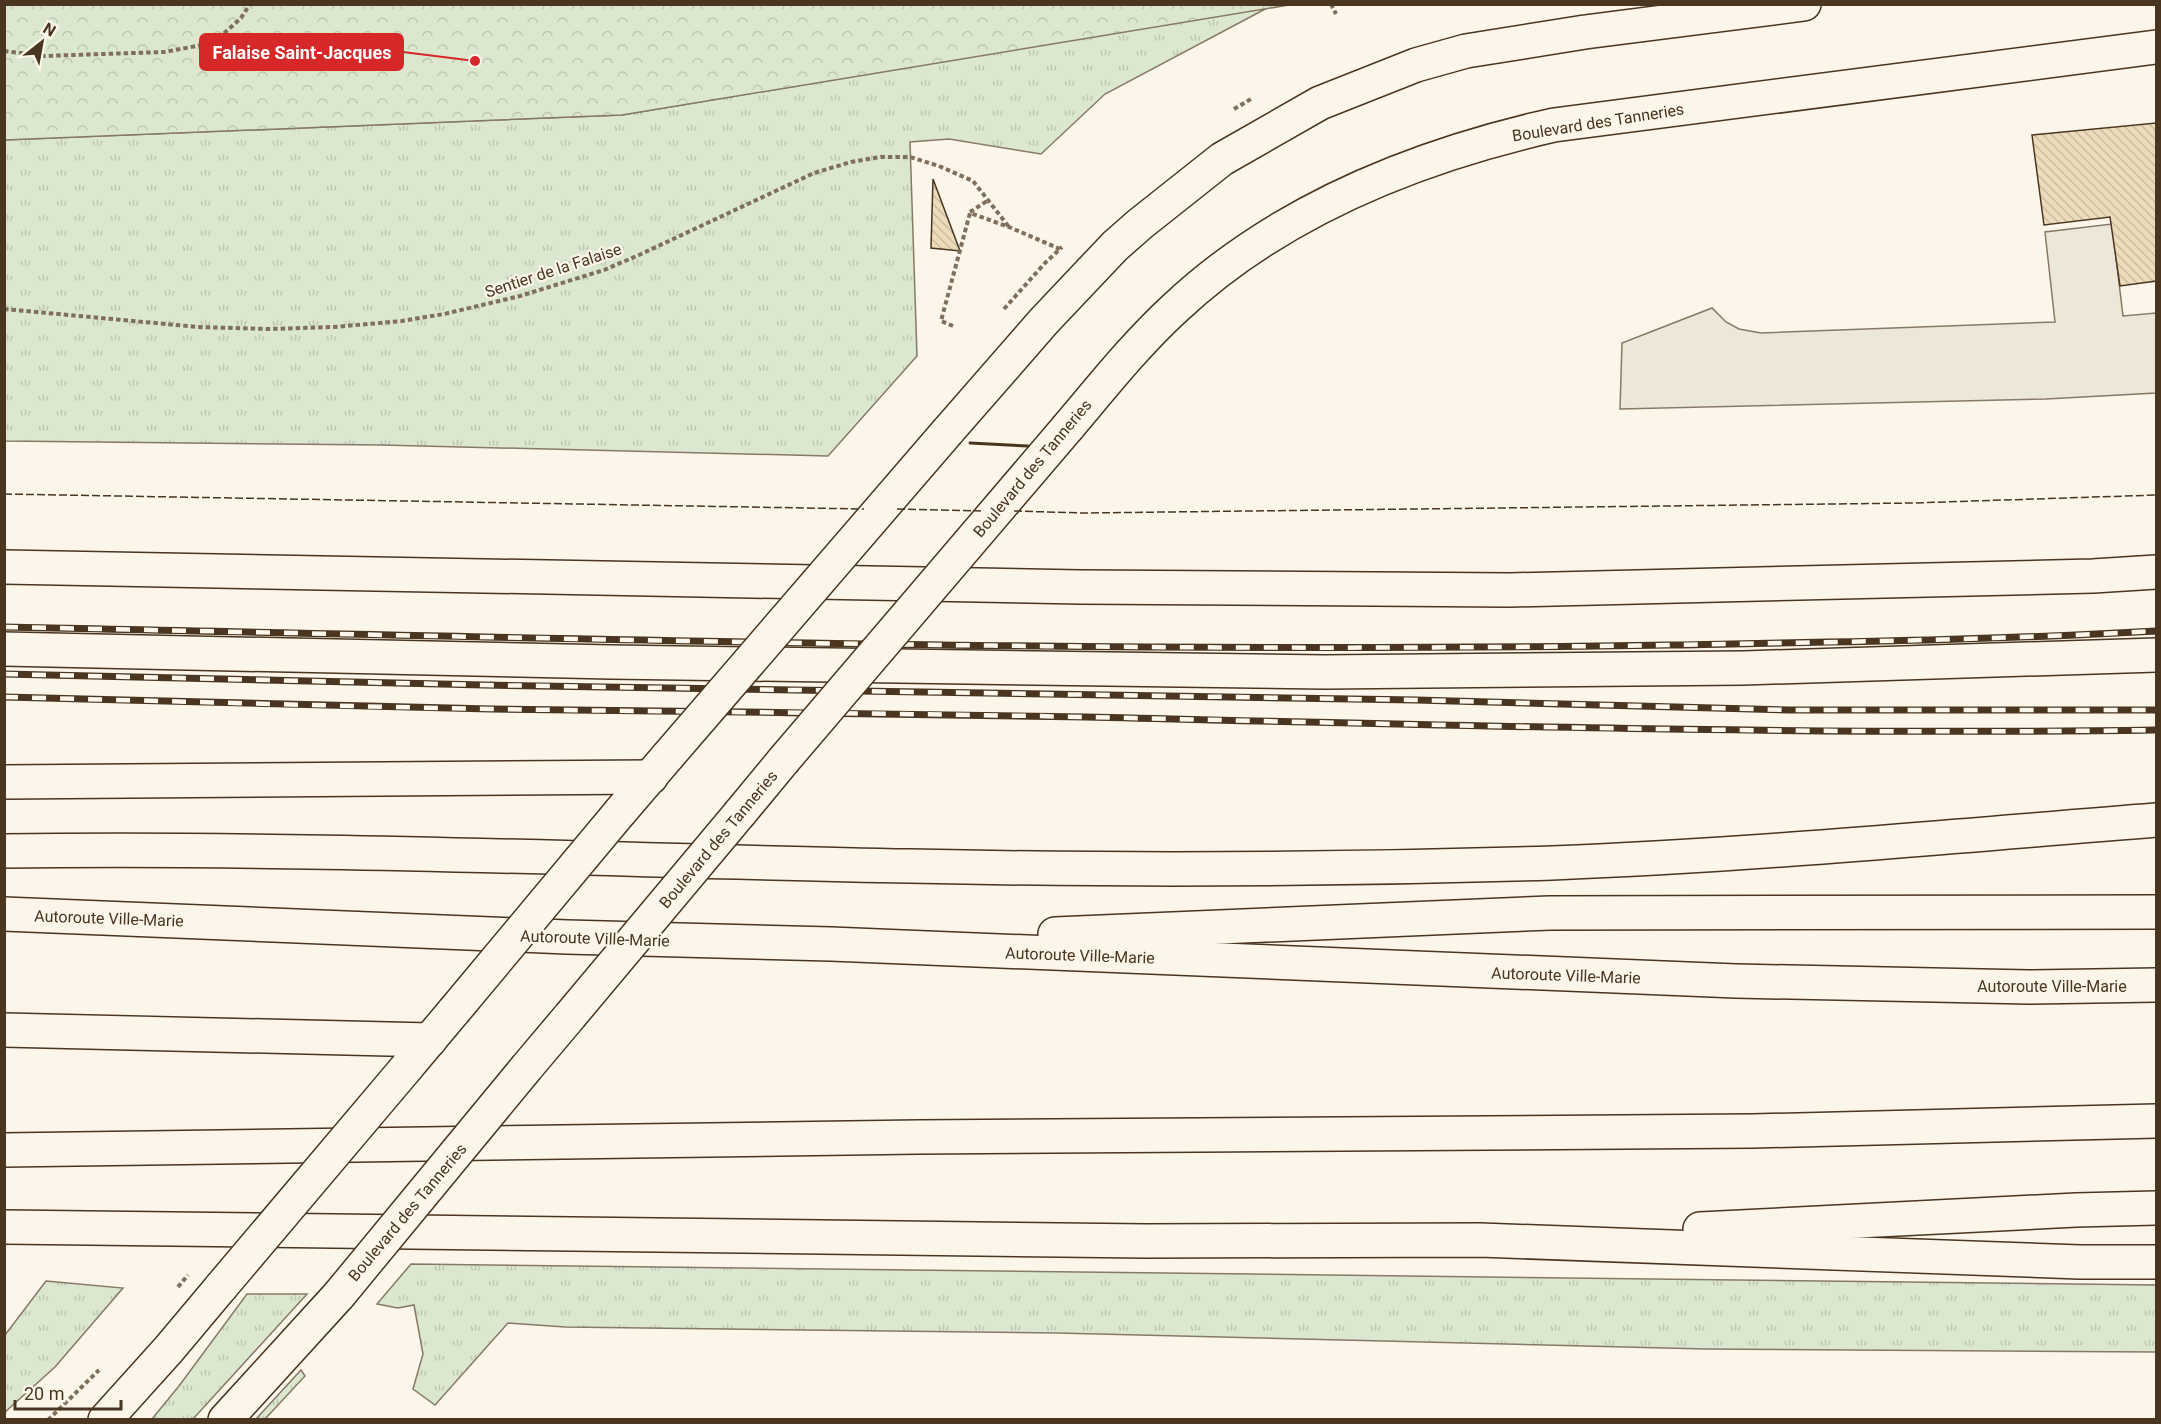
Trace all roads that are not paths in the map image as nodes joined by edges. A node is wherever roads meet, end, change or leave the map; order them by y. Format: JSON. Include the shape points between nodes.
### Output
{"nodes":[{"id":1,"x":1804,"y":4,"type":"edge"},
{"id":2,"x":2157,"y":47,"type":"edge"},
{"id":3,"x":4,"y":567,"type":"edge"},
{"id":4,"x":2157,"y":572,"type":"edge"},
{"id":5,"x":4,"y":649,"type":"edge"},
{"id":6,"x":2157,"y":655,"type":"edge"},
{"id":7,"x":660,"y":767,"type":"junction"},
{"id":8,"x":4,"y":782,"type":"edge"},
{"id":9,"x":2157,"y":820,"type":"edge"},
{"id":10,"x":4,"y":851,"type":"edge"},
{"id":11,"x":2157,"y":912,"type":"edge"},
{"id":12,"x":4,"y":914,"type":"edge"},
{"id":13,"x":831,"y":944,"type":"junction"},
{"id":14,"x":2157,"y":985,"type":"edge"},
{"id":15,"x":4,"y":1030,"type":"edge"},
{"id":16,"x":430,"y":1040,"type":"junction"},
{"id":17,"x":2157,"y":1121,"type":"edge"},
{"id":18,"x":4,"y":1134,"type":"edge"},
{"id":19,"x":170,"y":1146,"type":"junction"},
{"id":20,"x":4,"y":1150,"type":"edge"},
{"id":21,"x":2157,"y":1208,"type":"edge"},
{"id":22,"x":4,"y":1227,"type":"edge"},
{"id":23,"x":1480,"y":1240,"type":"junction"},
{"id":24,"x":2157,"y":1262,"type":"edge"},
{"id":25,"x":105,"y":1419,"type":"edge"},
{"id":26,"x":225,"y":1419,"type":"edge"}],
"edges":[{"from":1,"to":7,"type":"main road","bridge":true,"via":[[1466,51],[1416,65],[1320,103],[1222,159],[1115,246],[1057,306]]},
{"from":2,"to":26,"type":"main road","name":"Boulevard des Tanneries","bridge":true,"via":[[1565,124],[1510,135],[1431,158],[1342,195],[1255,244],[1175,307],[1112,374],[339,1295]]},
{"from":3,"to":4,"type":"main road","via":[[1056,587],[1498,590]]},
{"from":5,"to":6,"type":"main road","via":[[1325,672],[1744,668]]},
{"from":7,"to":8,"type":"main road"},
{"from":7,"to":16,"type":"main road","bridge":true},
{"from":9,"to":10,"type":"main road","via":[[1676,856],[1354,868],[1023,868],[467,855]]},
{"from":11,"to":13,"type":"main road","via":[[1550,913]]},
{"from":12,"to":13,"type":"main road","name":"Autoroute Ville-Marie","via":[[567,938]]},
{"from":13,"to":14,"type":"main road","name":"Autoroute Ville-Marie","via":[[1736,981],[2029,987]]},
{"from":15,"to":16,"type":"main road"},
{"from":16,"to":25,"type":"main road","bridge":true},
{"from":17,"to":19,"type":"main road","via":[[1741,1131]]},
{"from":18,"to":19,"type":"main road"},
{"from":19,"to":20,"type":"main road"},
{"from":21,"to":23,"type":"main road"},
{"from":22,"to":23,"type":"main road","via":[[1146,1241]]},
{"from":23,"to":24,"type":"main road"}]}
